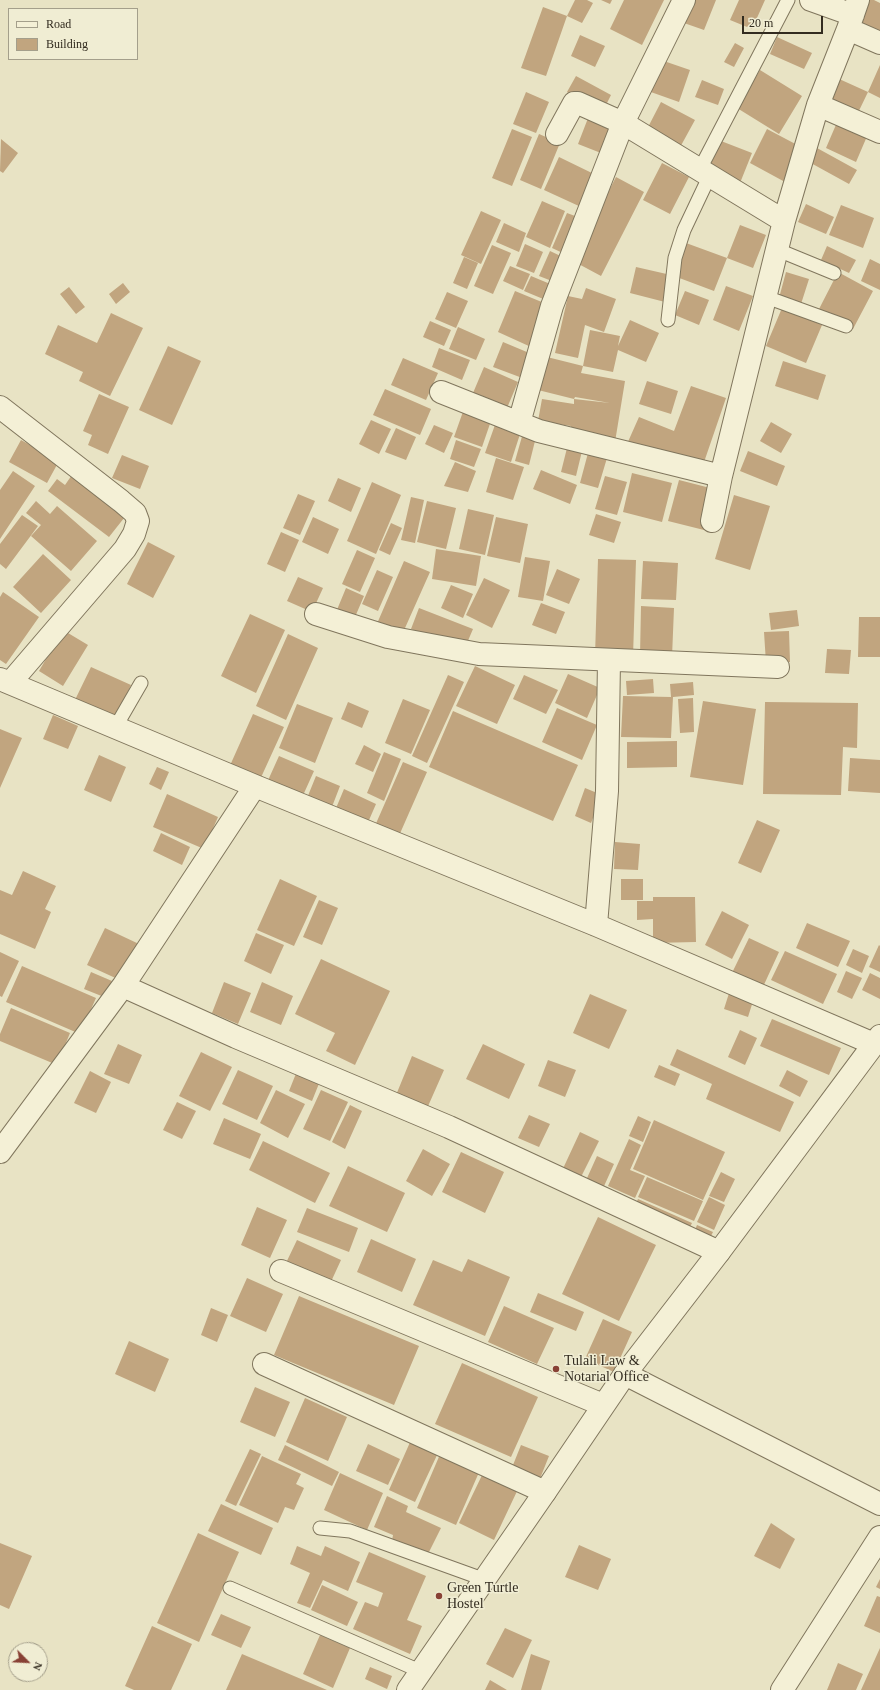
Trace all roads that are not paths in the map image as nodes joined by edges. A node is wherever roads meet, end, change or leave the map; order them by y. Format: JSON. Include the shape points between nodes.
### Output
{"nodes":[{"id":1,"x":684,"y":0,"type":"edge"},
{"id":2,"x":788,"y":0,"type":"edge"},
{"id":3,"x":811,"y":0,"type":"edge"},
{"id":4,"x":853,"y":15,"type":"edge"},
{"id":5,"x":880,"y":43,"type":"edge"},
{"id":6,"x":818,"y":105,"type":"junction"},
{"id":7,"x":623,"y":123,"type":"junction"},
{"id":8,"x":880,"y":132,"type":"edge"},
{"id":9,"x":557,"y":134,"type":"dead end"},
{"id":10,"x":705,"y":172,"type":"junction"},
{"id":11,"x":784,"y":221,"type":"junction"},
{"id":12,"x":778,"y":250,"type":"junction"},
{"id":13,"x":834,"y":273,"type":"dead end"},
{"id":14,"x":766,"y":297,"type":"junction"},
{"id":15,"x":668,"y":320,"type":"dead end"},
{"id":16,"x":846,"y":326,"type":"dead end"},
{"id":17,"x":441,"y":392,"type":"dead end"},
{"id":18,"x":0,"y":407,"type":"edge"},
{"id":19,"x":519,"y":423,"type":"junction"},
{"id":20,"x":721,"y":476,"type":"junction"},
{"id":21,"x":712,"y":521,"type":"dead end"},
{"id":22,"x":316,"y":614,"type":"dead end"},
{"id":23,"x":609,"y":660,"type":"junction"},
{"id":24,"x":778,"y":667,"type":"dead end"},
{"id":25,"x":5,"y":681,"type":"edge"},
{"id":26,"x":141,"y":683,"type":"dead end"},
{"id":27,"x":115,"y":728,"type":"junction"},
{"id":28,"x":255,"y":786,"type":"junction"},
{"id":29,"x":596,"y":925,"type":"junction"},
{"id":30,"x":123,"y":986,"type":"junction"},
{"id":31,"x":877,"y":1040,"type":"edge"},
{"id":32,"x":0,"y":1152,"type":"edge"},
{"id":33,"x":719,"y":1252,"type":"junction"},
{"id":34,"x":281,"y":1271,"type":"dead end"},
{"id":35,"x":264,"y":1364,"type":"dead end"},
{"id":36,"x":624,"y":1374,"type":"junction"},
{"id":37,"x":603,"y":1405,"type":"junction"},
{"id":38,"x":545,"y":1492,"type":"junction"},
{"id":39,"x":880,"y":1504,"type":"edge"},
{"id":40,"x":320,"y":1528,"type":"dead end"},
{"id":41,"x":880,"y":1537,"type":"edge"},
{"id":42,"x":484,"y":1579,"type":"junction"},
{"id":43,"x":230,"y":1588,"type":"dead end"},
{"id":44,"x":420,"y":1671,"type":"junction"},
{"id":45,"x":408,"y":1690,"type":"edge"},
{"id":46,"x":782,"y":1690,"type":"edge"}],
"edges":[{"from":1,"to":7,"type":"street"},
{"from":2,"to":10,"type":"lane"},
{"from":3,"to":4,"type":"street"},
{"from":4,"to":5,"type":"street"},
{"from":4,"to":6,"type":"street"},
{"from":6,"to":8,"type":"street"},
{"from":6,"to":11,"type":"street"},
{"from":7,"to":9,"type":"street","via":[[575,103]]},
{"from":7,"to":10,"type":"street"},
{"from":7,"to":19,"type":"street","via":[[552,306]]},
{"from":10,"to":11,"type":"street"},
{"from":10,"to":15,"type":"lane","via":[[675,258]]},
{"from":11,"to":12,"type":"street"},
{"from":12,"to":13,"type":"lane"},
{"from":12,"to":14,"type":"street"},
{"from":14,"to":16,"type":"lane"},
{"from":14,"to":20,"type":"street"},
{"from":17,"to":19,"type":"street"},
{"from":18,"to":25,"type":"street","via":[[136,513],[138,521],[125,549]]},
{"from":19,"to":20,"type":"street","via":[[539,431]]},
{"from":20,"to":21,"type":"street"},
{"from":22,"to":23,"type":"street","via":[[388,637],[479,654]]},
{"from":23,"to":24,"type":"street"},
{"from":23,"to":29,"type":"street","via":[[607,791]]},
{"from":25,"to":27,"type":"street"},
{"from":26,"to":27,"type":"lane"},
{"from":27,"to":28,"type":"street"},
{"from":28,"to":29,"type":"street"},
{"from":28,"to":30,"type":"street"},
{"from":29,"to":31,"type":"street"},
{"from":30,"to":32,"type":"street"},
{"from":30,"to":33,"type":"street","via":[[236,1038],[449,1127]]},
{"from":31,"to":33,"type":"street"},
{"from":33,"to":36,"type":"street"},
{"from":34,"to":37,"type":"street"},
{"from":35,"to":38,"type":"street"},
{"from":36,"to":37,"type":"street"},
{"from":36,"to":39,"type":"street"},
{"from":37,"to":38,"type":"street"},
{"from":38,"to":42,"type":"street"},
{"from":40,"to":42,"type":"lane","via":[[350,1531]]},
{"from":41,"to":46,"type":"street"},
{"from":42,"to":44,"type":"street"},
{"from":43,"to":44,"type":"lane"},
{"from":44,"to":45,"type":"street"}]}
